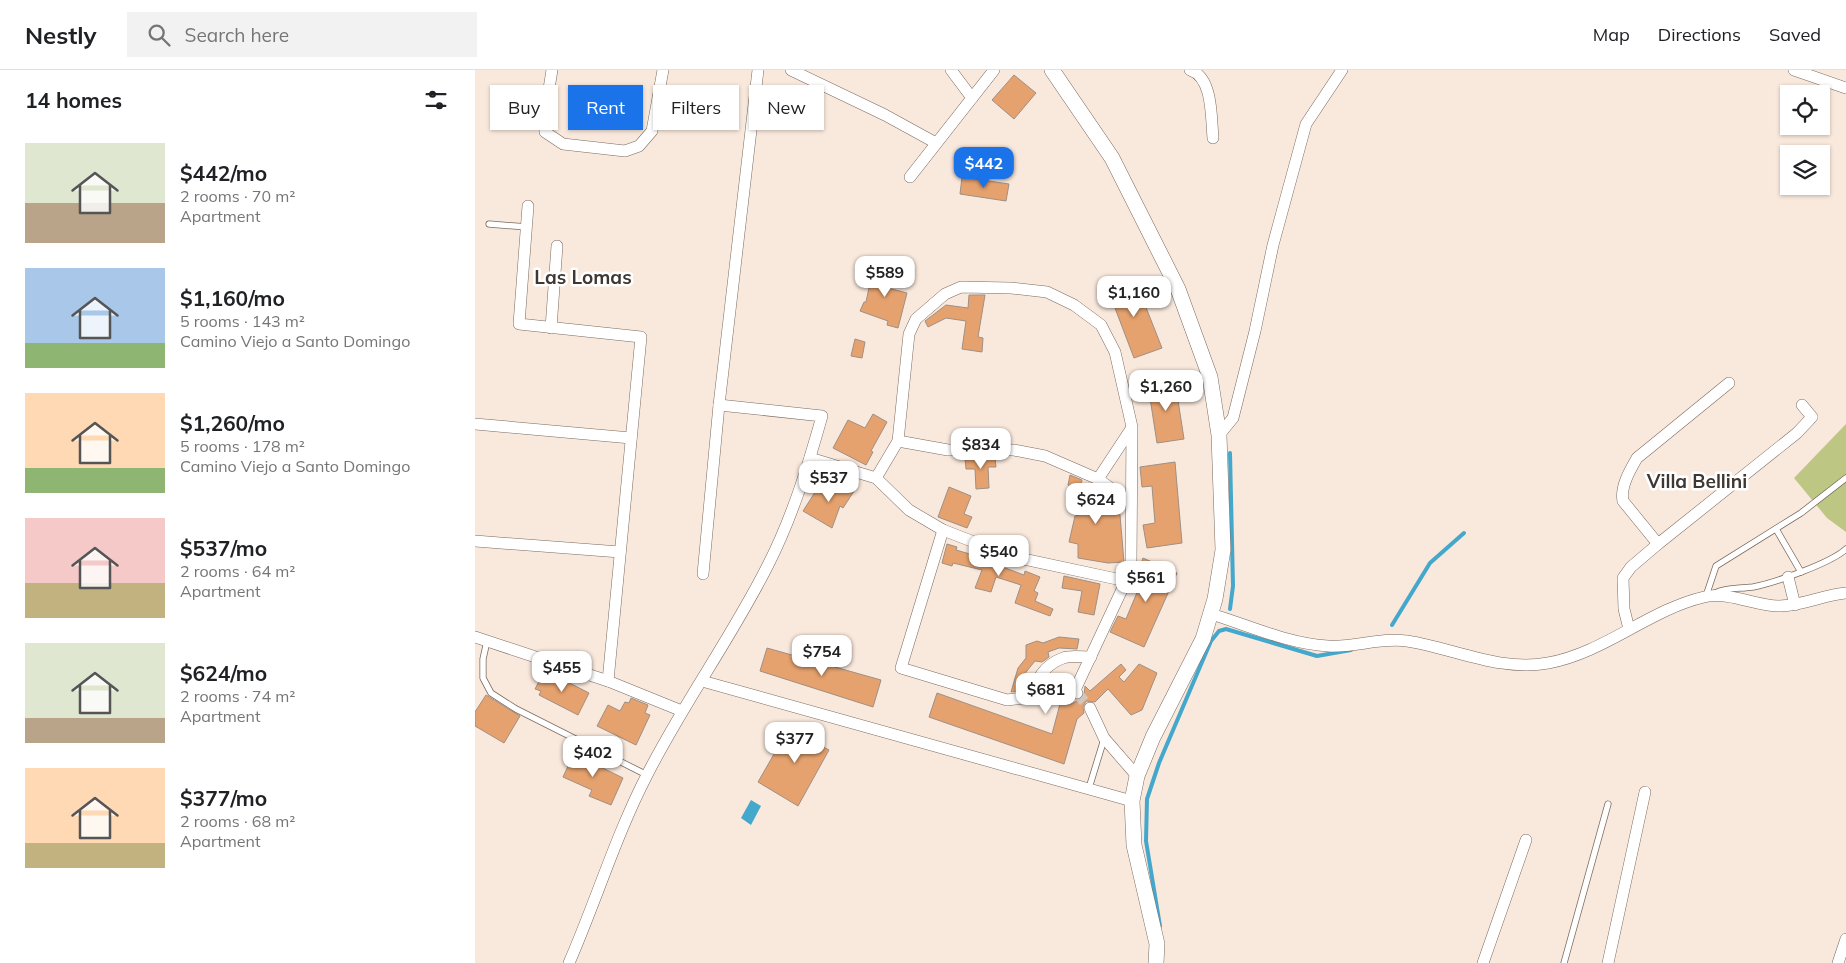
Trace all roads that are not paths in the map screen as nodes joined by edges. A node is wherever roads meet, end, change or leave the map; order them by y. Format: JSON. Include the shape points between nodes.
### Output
{"nodes":[{"id":1,"x":552,"y":70,"type":"edge"},
{"id":2,"x":663,"y":70,"type":"edge"},
{"id":3,"x":758,"y":70,"type":"edge"},
{"id":4,"x":791,"y":70,"type":"edge"},
{"id":5,"x":951,"y":70,"type":"edge"},
{"id":6,"x":994,"y":70,"type":"edge"},
{"id":7,"x":1052,"y":70,"type":"edge"},
{"id":8,"x":1190,"y":70,"type":"edge"},
{"id":9,"x":1342,"y":70,"type":"edge"},
{"id":10,"x":1798,"y":71,"type":"edge"},
{"id":11,"x":1846,"y":88,"type":"edge"},
{"id":12,"x":972,"y":98,"type":"junction"},
{"id":13,"x":1213,"y":138,"type":"dead end"},
{"id":14,"x":936,"y":143,"type":"junction"},
{"id":15,"x":910,"y":177,"type":"dead end"},
{"id":16,"x":528,"y":206,"type":"dead end"},
{"id":17,"x":489,"y":224,"type":"dead end"},
{"id":18,"x":527,"y":227,"type":"junction"},
{"id":19,"x":557,"y":246,"type":"dead end"},
{"id":20,"x":551,"y":328,"type":"junction"},
{"id":21,"x":1729,"y":383,"type":"dead end"},
{"id":22,"x":719,"y":405,"type":"junction"},
{"id":23,"x":1802,"y":405,"type":"dead end"},
{"id":24,"x":475,"y":424,"type":"edge"},
{"id":25,"x":1132,"y":427,"type":"junction"},
{"id":26,"x":1219,"y":435,"type":"junction"},
{"id":27,"x":631,"y":438,"type":"junction"},
{"id":28,"x":898,"y":441,"type":"junction"},
{"id":29,"x":810,"y":458,"type":"junction"},
{"id":30,"x":876,"y":478,"type":"junction"},
{"id":31,"x":1846,"y":478,"type":"edge"},
{"id":32,"x":1098,"y":479,"type":"junction"},
{"id":33,"x":1131,"y":503,"type":"junction"},
{"id":34,"x":1776,"y":529,"type":"junction"},
{"id":35,"x":943,"y":530,"type":"junction"},
{"id":36,"x":475,"y":541,"type":"edge"},
{"id":37,"x":1658,"y":544,"type":"junction"},
{"id":38,"x":1846,"y":549,"type":"edge"},
{"id":39,"x":620,"y":552,"type":"junction"},
{"id":40,"x":1801,"y":572,"type":"junction"},
{"id":41,"x":703,"y":574,"type":"dead end"},
{"id":42,"x":1788,"y":577,"type":"junction"},
{"id":43,"x":1126,"y":581,"type":"junction"},
{"id":44,"x":1846,"y":593,"type":"edge"},
{"id":45,"x":1706,"y":596,"type":"junction"},
{"id":46,"x":1795,"y":605,"type":"junction"},
{"id":47,"x":1211,"y":614,"type":"junction"},
{"id":48,"x":1629,"y":629,"type":"junction"},
{"id":49,"x":475,"y":637,"type":"edge"},
{"id":50,"x":487,"y":641,"type":"junction"},
{"id":51,"x":1091,"y":657,"type":"junction"},
{"id":52,"x":608,"y":681,"type":"junction"},
{"id":53,"x":702,"y":681,"type":"junction"},
{"id":54,"x":1040,"y":697,"type":"junction"},
{"id":55,"x":1090,"y":708,"type":"tunnel mouth"},
{"id":56,"x":682,"y":711,"type":"junction"},
{"id":57,"x":1104,"y":738,"type":"junction"},
{"id":58,"x":647,"y":775,"type":"junction"},
{"id":59,"x":1137,"y":776,"type":"junction"},
{"id":60,"x":1089,"y":788,"type":"junction"},
{"id":61,"x":1645,"y":792,"type":"dead end"},
{"id":62,"x":1132,"y":801,"type":"junction"},
{"id":63,"x":1608,"y":804,"type":"dead end"},
{"id":64,"x":1526,"y":840,"type":"dead end"},
{"id":65,"x":1846,"y":939,"type":"edge"},
{"id":66,"x":569,"y":963,"type":"edge"},
{"id":67,"x":1156,"y":963,"type":"edge"},
{"id":68,"x":1483,"y":963,"type":"edge"},
{"id":69,"x":1564,"y":963,"type":"edge"},
{"id":70,"x":1607,"y":963,"type":"edge"},
{"id":71,"x":1838,"y":963,"type":"edge"}],
"edges":[{"from":1,"to":2,"type":"street","via":[[545,132],[563,144],[625,151],[639,146],[652,131]]},
{"from":3,"to":22,"type":"street"},
{"from":4,"to":14,"type":"street"},
{"from":5,"to":12,"type":"street"},
{"from":6,"to":12,"type":"street"},
{"from":7,"to":26,"type":"street","via":[[1112,158],[1178,289],[1210,377]]},
{"from":8,"to":13,"type":"street","via":[[1197,72],[1206,86]]},
{"from":9,"to":26,"type":"street","via":[[1306,124],[1273,246],[1233,418]]},
{"from":10,"to":11,"type":"street"},
{"from":12,"to":14,"type":"street"},
{"from":14,"to":15,"type":"street"},
{"from":16,"to":18,"type":"street"},
{"from":17,"to":18,"type":"lane"},
{"from":18,"to":20,"type":"street","via":[[519,324]]},
{"from":19,"to":20,"type":"street"},
{"from":20,"to":27,"type":"street","via":[[641,338]]},
{"from":21,"to":37,"type":"street","via":[[1637,458],[1630,470],[1621,494],[1623,501]]},
{"from":22,"to":29,"type":"street","via":[[821,416]]},
{"from":22,"to":41,"type":"street"},
{"from":23,"to":37,"type":"street","via":[[1812,417],[1797,433]]},
{"from":24,"to":27,"type":"street"},
{"from":25,"to":28,"type":"street","via":[[1115,352],[1101,325],[1074,304],[1047,292],[961,287],[945,294],[916,319],[909,334]]},
{"from":25,"to":32,"type":"street"},
{"from":25,"to":33,"type":"street"},
{"from":26,"to":47,"type":"street","via":[[1223,550]]},
{"from":27,"to":39,"type":"street"},
{"from":28,"to":30,"type":"street"},
{"from":28,"to":32,"type":"street","via":[[948,450],[1014,450],[1045,456]]},
{"from":29,"to":30,"type":"street"},
{"from":29,"to":53,"type":"street","via":[[769,563]]},
{"from":30,"to":35,"type":"street","via":[[909,510]]},
{"from":31,"to":34,"type":"lane","via":[[1801,514]]},
{"from":32,"to":33,"type":"street"},
{"from":33,"to":43,"type":"street","via":[[1131,563]]},
{"from":34,"to":40,"type":"lane"},
{"from":34,"to":45,"type":"lane","via":[[1716,566]]},
{"from":35,"to":43,"type":"street","via":[[1010,556]]},
{"from":35,"to":54,"type":"street","via":[[901,668],[1007,700]]},
{"from":36,"to":39,"type":"street"},
{"from":37,"to":48,"type":"street","via":[[1623,578],[1624,608]]},
{"from":38,"to":40,"type":"lane"},
{"from":39,"to":52,"type":"street"},
{"from":40,"to":42,"type":"lane"},
{"from":42,"to":45,"type":"lane","via":[[1751,588],[1728,588]]},
{"from":42,"to":46,"type":"street"},
{"from":43,"to":51,"type":"street"},
{"from":44,"to":46,"type":"street"},
{"from":45,"to":46,"type":"street","via":[[1778,606]]},
{"from":45,"to":48,"type":"street","via":[[1670,608]]},
{"from":47,"to":48,"type":"street","via":[[1308,644],[1330,647],[1405,641],[1520,666],[1548,663],[1575,655]]},
{"from":47,"to":59,"type":"street","via":[[1203,639],[1153,737]]},
{"from":49,"to":50,"type":"street"},
{"from":50,"to":52,"type":"street"},
{"from":50,"to":58,"type":"lane","via":[[483,678],[491,693],[516,709]]},
{"from":51,"to":54,"type":"street","via":[[1076,692],[1068,697]]},
{"from":51,"to":54,"type":"street","via":[[1063,658],[1046,668],[1037,679]]},
{"from":52,"to":56,"type":"street"},
{"from":53,"to":56,"type":"street"},
{"from":53,"to":60,"type":"street"},
{"from":55,"to":57,"type":"street"},
{"from":56,"to":58,"type":"street"},
{"from":57,"to":59,"type":"street"},
{"from":57,"to":60,"type":"lane"},
{"from":58,"to":66,"type":"street"},
{"from":59,"to":62,"type":"street"},
{"from":60,"to":62,"type":"street"},
{"from":61,"to":70,"type":"street"},
{"from":62,"to":67,"type":"street","via":[[1134,845],[1157,944]]},
{"from":63,"to":69,"type":"lane"},
{"from":64,"to":68,"type":"street"},
{"from":65,"to":71,"type":"street"}]}
